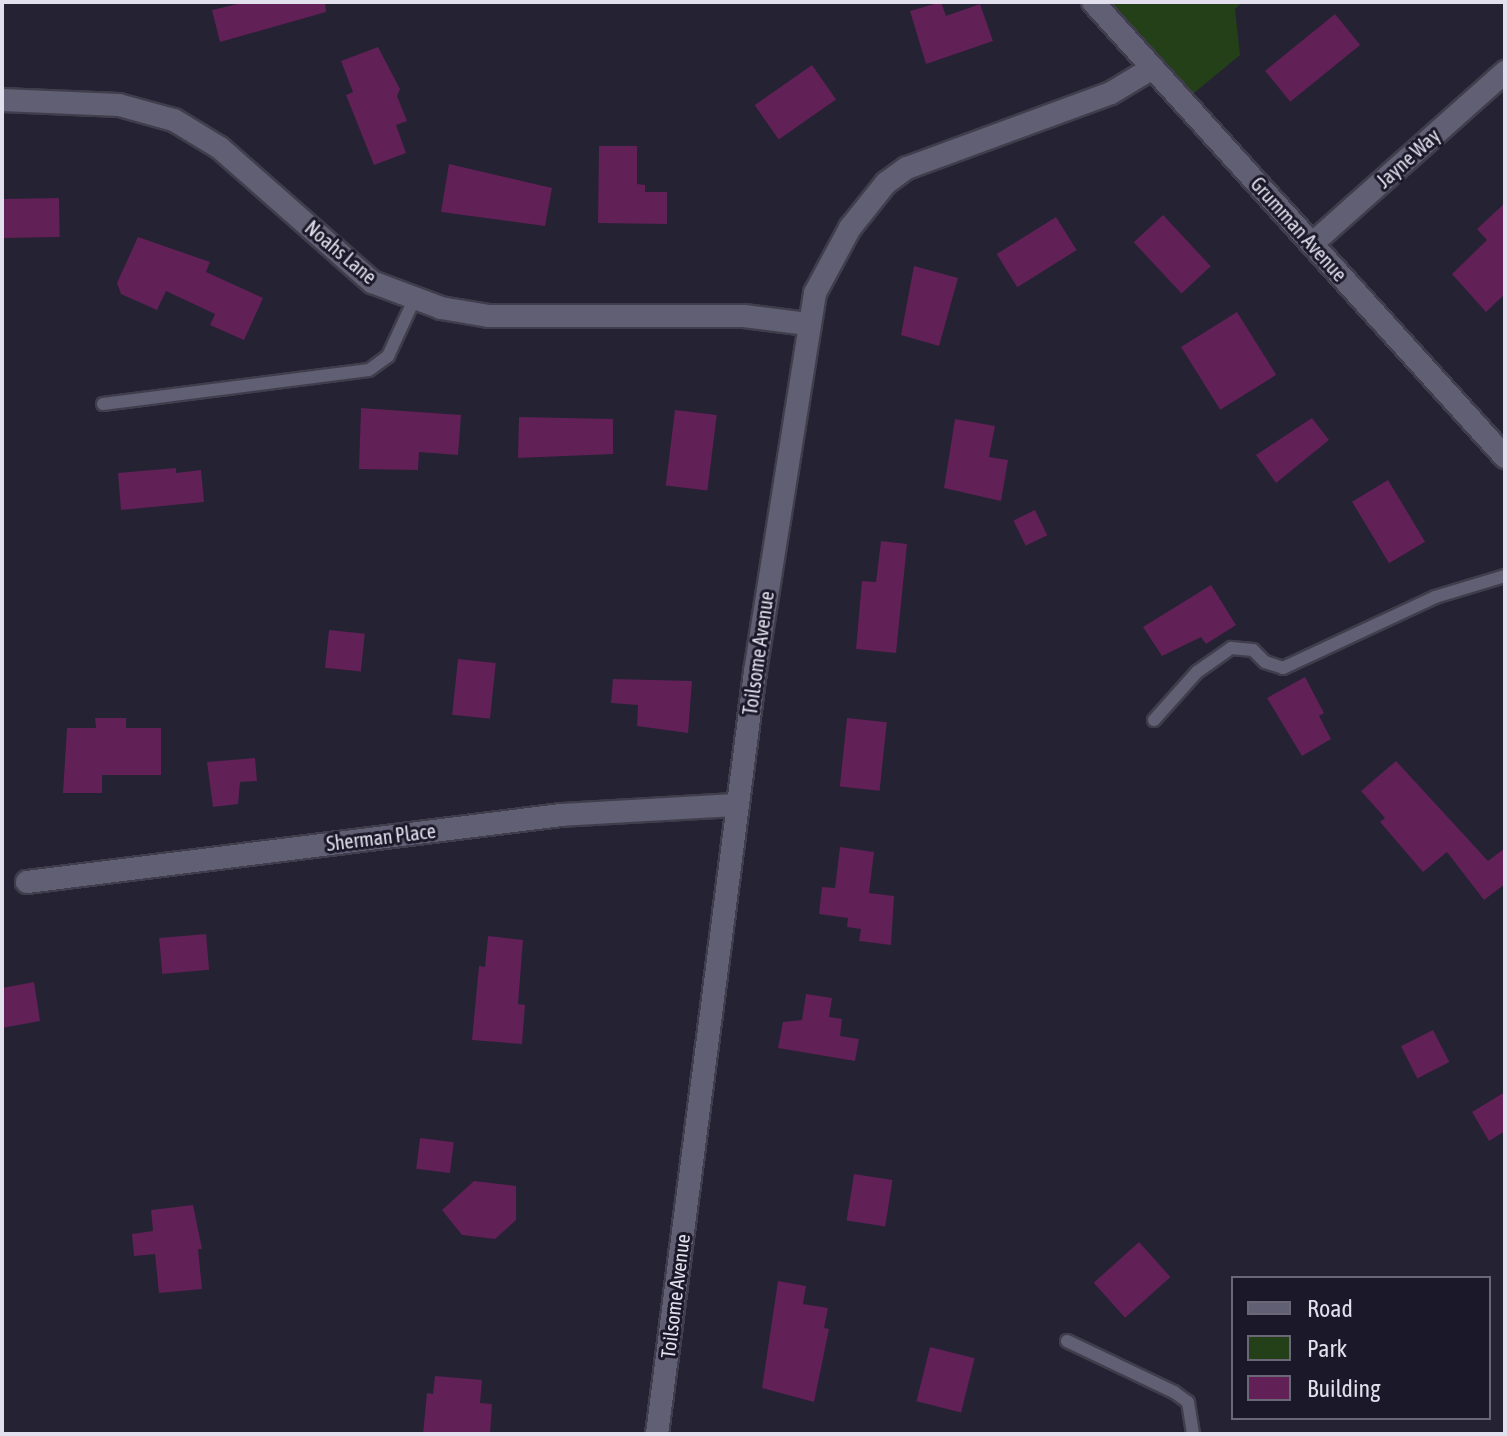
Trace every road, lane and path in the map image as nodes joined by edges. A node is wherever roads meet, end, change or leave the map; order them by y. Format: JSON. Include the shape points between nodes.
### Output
{"nodes":[{"id":1,"x":1093,"y":2,"type":"edge"},
{"id":2,"x":1151,"y":69,"type":"junction"},
{"id":3,"x":1505,"y":72,"type":"edge"},
{"id":4,"x":2,"y":100,"type":"edge"},
{"id":5,"x":1312,"y":244,"type":"junction"},
{"id":6,"x":414,"y":300,"type":"junction"},
{"id":7,"x":807,"y":324,"type":"junction"},
{"id":8,"x":103,"y":404,"type":"dead end"},
{"id":9,"x":1505,"y":457,"type":"edge"},
{"id":10,"x":1505,"y":576,"type":"edge"},
{"id":11,"x":1154,"y":720,"type":"dead end"},
{"id":12,"x":737,"y":805,"type":"junction"},
{"id":13,"x":27,"y":882,"type":"dead end"},
{"id":14,"x":1067,"y":1341,"type":"dead end"},
{"id":15,"x":657,"y":1434,"type":"edge"},
{"id":16,"x":1193,"y":1434,"type":"edge"}],
"edges":[{"from":1,"to":2,"type":"street","name":"Grumman Avenue"},
{"from":2,"to":5,"type":"street","name":"Grumman Avenue"},
{"from":2,"to":7,"type":"street","name":"Toilsome Avenue","via":[[1111,93],[907,168],[867,204],[843,237],[815,293]]},
{"from":3,"to":5,"type":"street","name":"Jayne Way"},
{"from":4,"to":6,"type":"street","name":"Noahs Lane","via":[[119,105],[174,120],[220,148],[372,282]]},
{"from":5,"to":9,"type":"street","name":"Grumman Avenue"},
{"from":6,"to":7,"type":"street","name":"Noahs Lane","via":[[489,316],[744,316]]},
{"from":6,"to":8,"type":"lane","via":[[388,356],[369,370]]},
{"from":7,"to":12,"type":"street","name":"Toilsome Avenue"},
{"from":10,"to":11,"type":"lane","via":[[1435,597],[1283,668],[1265,662],[1253,650],[1231,648],[1197,672]]},
{"from":12,"to":13,"type":"street","name":"Sherman Place","via":[[561,815]]},
{"from":12,"to":15,"type":"street","name":"Toilsome Avenue"},
{"from":14,"to":16,"type":"lane","via":[[1188,1402]]}]}
